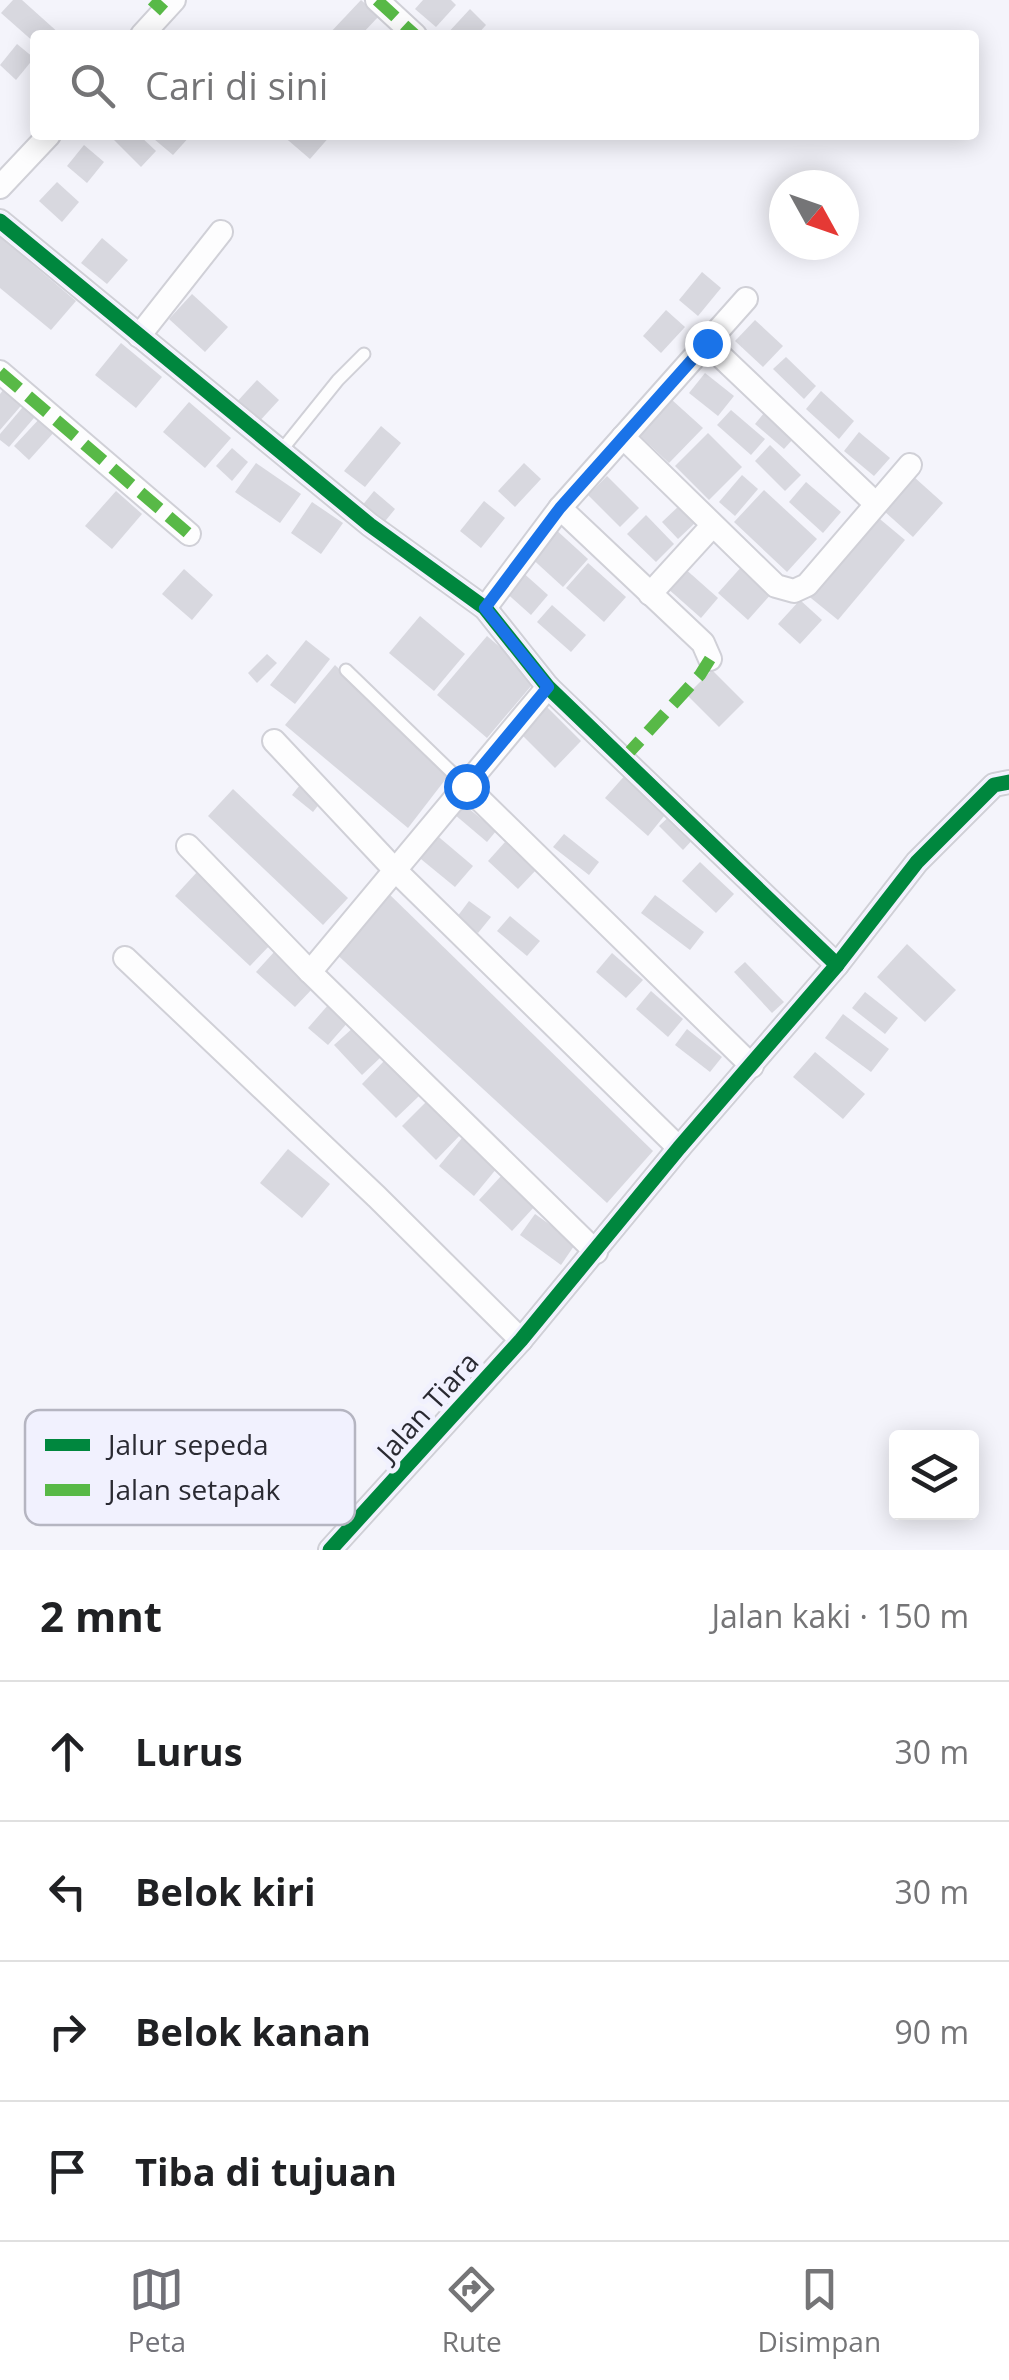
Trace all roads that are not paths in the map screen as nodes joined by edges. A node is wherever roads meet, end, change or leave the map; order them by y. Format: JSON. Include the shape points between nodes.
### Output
{"nodes":[{"id":1,"x":377,"y":0,"type":"edge"},
{"id":2,"x":164,"y":4,"type":"edge"},
{"id":3,"x":146,"y":30,"type":"edge"},
{"id":4,"x":410,"y":30,"type":"edge"},
{"id":5,"x":43,"y":140,"type":"edge"},
{"id":6,"x":0,"y":187,"type":"edge"},
{"id":7,"x":0,"y":221,"type":"edge"},
{"id":8,"x":221,"y":232,"type":"dead end"},
{"id":9,"x":746,"y":298,"type":"dead end"},
{"id":10,"x":140,"y":336,"type":"junction"},
{"id":11,"x":707,"y":343,"type":"junction"},
{"id":12,"x":364,"y":354,"type":"dead end"},
{"id":13,"x":0,"y":372,"type":"edge"},
{"id":14,"x":623,"y":438,"type":"junction"},
{"id":15,"x":280,"y":452,"type":"junction"},
{"id":16,"x":910,"y":465,"type":"dead end"},
{"id":17,"x":876,"y":504,"type":"junction"},
{"id":18,"x":560,"y":508,"type":"junction"},
{"id":19,"x":712,"y":526,"type":"junction"},
{"id":20,"x":189,"y":534,"type":"dead end"},
{"id":21,"x":650,"y":594,"type":"junction"},
{"id":22,"x":485,"y":608,"type":"junction"},
{"id":23,"x":710,"y":658,"type":"dead end"},
{"id":24,"x":346,"y":670,"type":"dead end"},
{"id":25,"x":548,"y":687,"type":"junction"},
{"id":26,"x":274,"y":741,"type":"dead end"},
{"id":27,"x":1009,"y":782,"type":"edge"},
{"id":28,"x":466,"y":786,"type":"junction"},
{"id":29,"x":188,"y":846,"type":"dead end"},
{"id":30,"x":396,"y":870,"type":"junction"},
{"id":31,"x":125,"y":958,"type":"dead end"},
{"id":32,"x":837,"y":965,"type":"junction"},
{"id":33,"x":310,"y":972,"type":"junction"},
{"id":34,"x":752,"y":1066,"type":"junction"},
{"id":35,"x":679,"y":1148,"type":"junction"},
{"id":36,"x":596,"y":1252,"type":"junction"},
{"id":37,"x":521,"y":1340,"type":"junction"},
{"id":38,"x":355,"y":1523,"type":"edge"},
{"id":39,"x":353,"y":1525,"type":"edge"},
{"id":40,"x":330,"y":1550,"type":"edge"}],
"edges":[{"from":1,"to":4,"type":"street"},
{"from":2,"to":3,"type":"street"},
{"from":5,"to":6,"type":"street"},
{"from":7,"to":10,"type":"street"},
{"from":8,"to":10,"type":"street"},
{"from":9,"to":11,"type":"street"},
{"from":10,"to":15,"type":"street"},
{"from":11,"to":14,"type":"street"},
{"from":11,"to":17,"type":"street"},
{"from":12,"to":15,"type":"lane"},
{"from":13,"to":20,"type":"street"},
{"from":14,"to":18,"type":"street"},
{"from":14,"to":19,"type":"street"},
{"from":15,"to":22,"type":"street"},
{"from":16,"to":17,"type":"street"},
{"from":17,"to":19,"type":"street","via":[[794,591],[776,586]]},
{"from":18,"to":21,"type":"street"},
{"from":18,"to":22,"type":"street"},
{"from":19,"to":21,"type":"street"},
{"from":21,"to":23,"type":"street","via":[[703,643]]},
{"from":22,"to":25,"type":"street"},
{"from":24,"to":28,"type":"lane"},
{"from":25,"to":28,"type":"street"},
{"from":25,"to":32,"type":"street"},
{"from":26,"to":30,"type":"street"},
{"from":27,"to":32,"type":"street","name":"Jalan Tiara","via":[[994,786],[916,862]]},
{"from":28,"to":30,"type":"street"},
{"from":28,"to":34,"type":"street"},
{"from":29,"to":33,"type":"street"},
{"from":30,"to":33,"type":"street"},
{"from":30,"to":35,"type":"street"},
{"from":31,"to":37,"type":"street"},
{"from":32,"to":34,"type":"street","name":"Jalan Tiara"},
{"from":33,"to":36,"type":"street"},
{"from":34,"to":35,"type":"street","name":"Jalan Tiara"},
{"from":35,"to":36,"type":"street","name":"Jalan Tiara"},
{"from":36,"to":37,"type":"street","name":"Jalan Tiara"},
{"from":37,"to":38,"type":"street","name":"Jalan Tiara"},
{"from":39,"to":40,"type":"street","name":"Jalan Tiara"}]}
